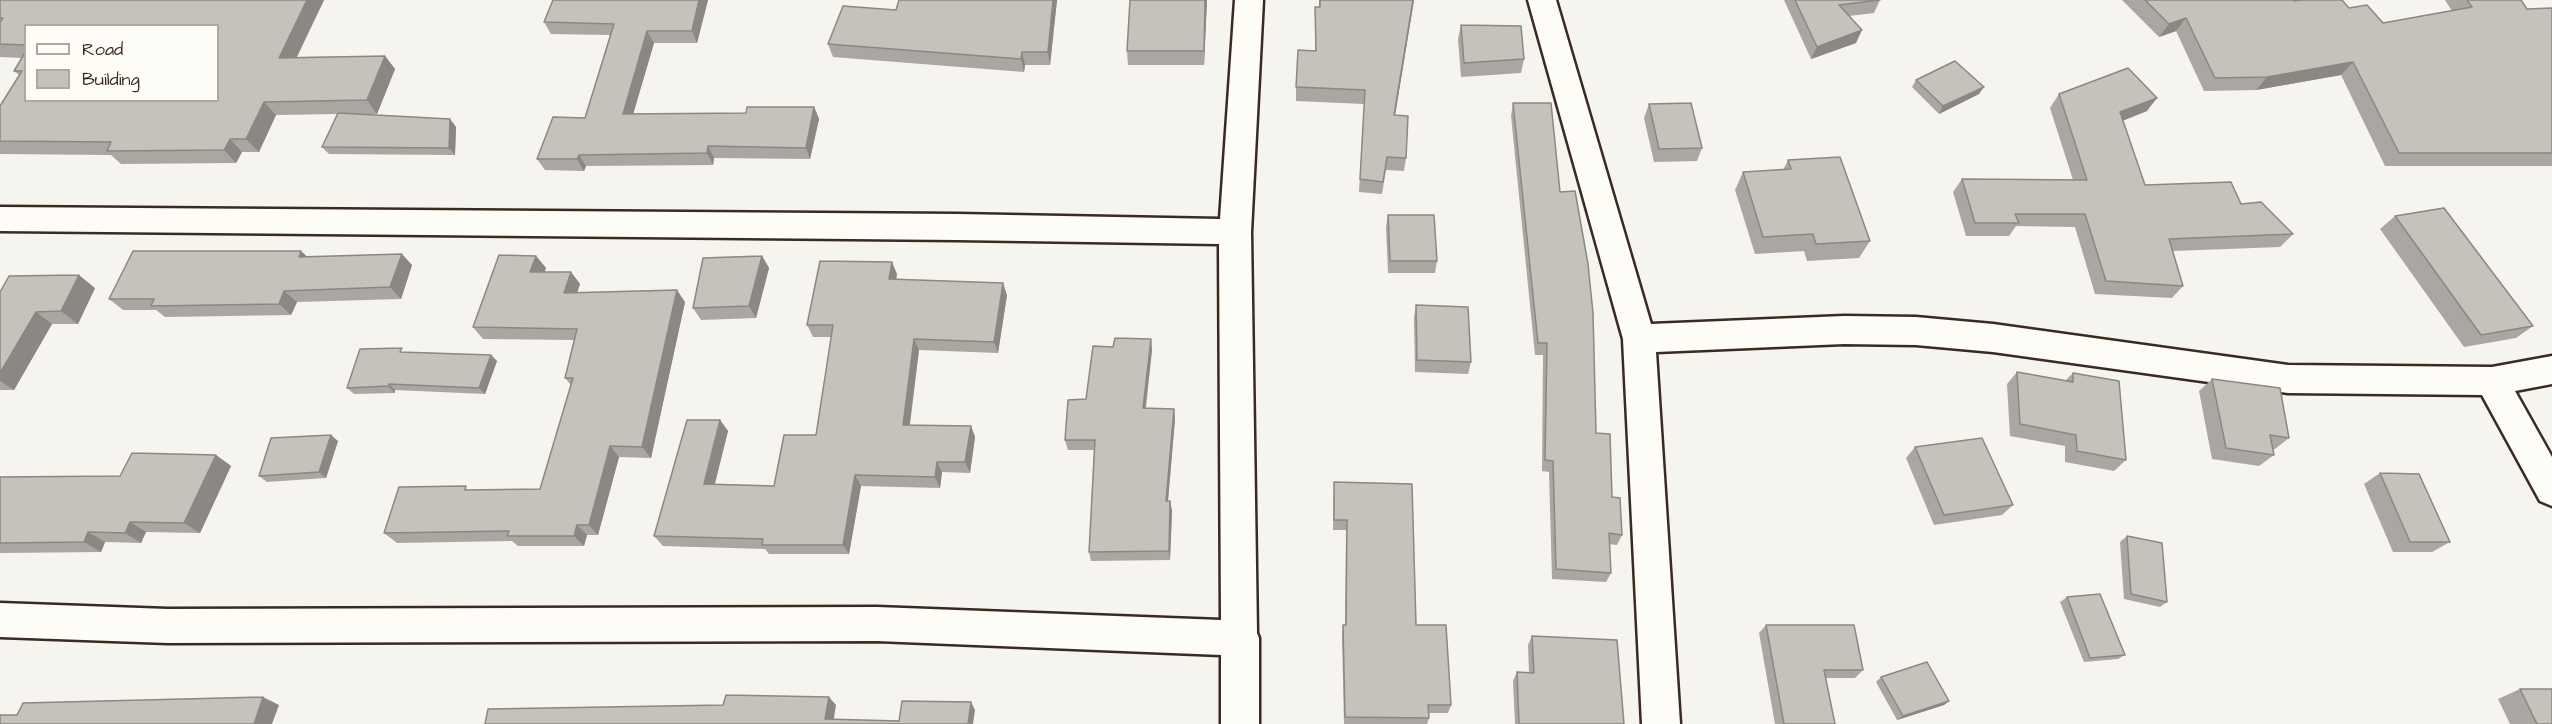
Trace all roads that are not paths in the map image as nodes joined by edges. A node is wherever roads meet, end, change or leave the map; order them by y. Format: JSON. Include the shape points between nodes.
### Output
{"nodes":[{"id":1,"x":1249,"y":0,"type":"edge"},
{"id":2,"x":1542,"y":0,"type":"edge"},
{"id":3,"x":0,"y":219,"type":"edge"},
{"id":4,"x":1234,"y":232,"type":"junction"},
{"id":5,"x":1639,"y":339,"type":"junction"},
{"id":6,"x":2552,"y":370,"type":"edge"},
{"id":7,"x":2492,"y":381,"type":"junction"},
{"id":8,"x":2552,"y":490,"type":"edge"},
{"id":9,"x":0,"y":620,"type":"edge"},
{"id":10,"x":1241,"y":638,"type":"junction"},
{"id":11,"x":1240,"y":724,"type":"edge"},
{"id":12,"x":1661,"y":724,"type":"edge"}],
"edges":[{"from":1,"to":4,"type":"street"},
{"from":2,"to":5,"type":"street"},
{"from":3,"to":4,"type":"street"},
{"from":4,"to":10,"type":"street"},
{"from":5,"to":7,"type":"street","via":[[1798,331],[1916,331],[2288,379]]},
{"from":5,"to":12,"type":"street"},
{"from":6,"to":7,"type":"street"},
{"from":7,"to":8,"type":"street"},
{"from":9,"to":10,"type":"street","via":[[168,626],[877,624]]},
{"from":10,"to":11,"type":"street"}]}
